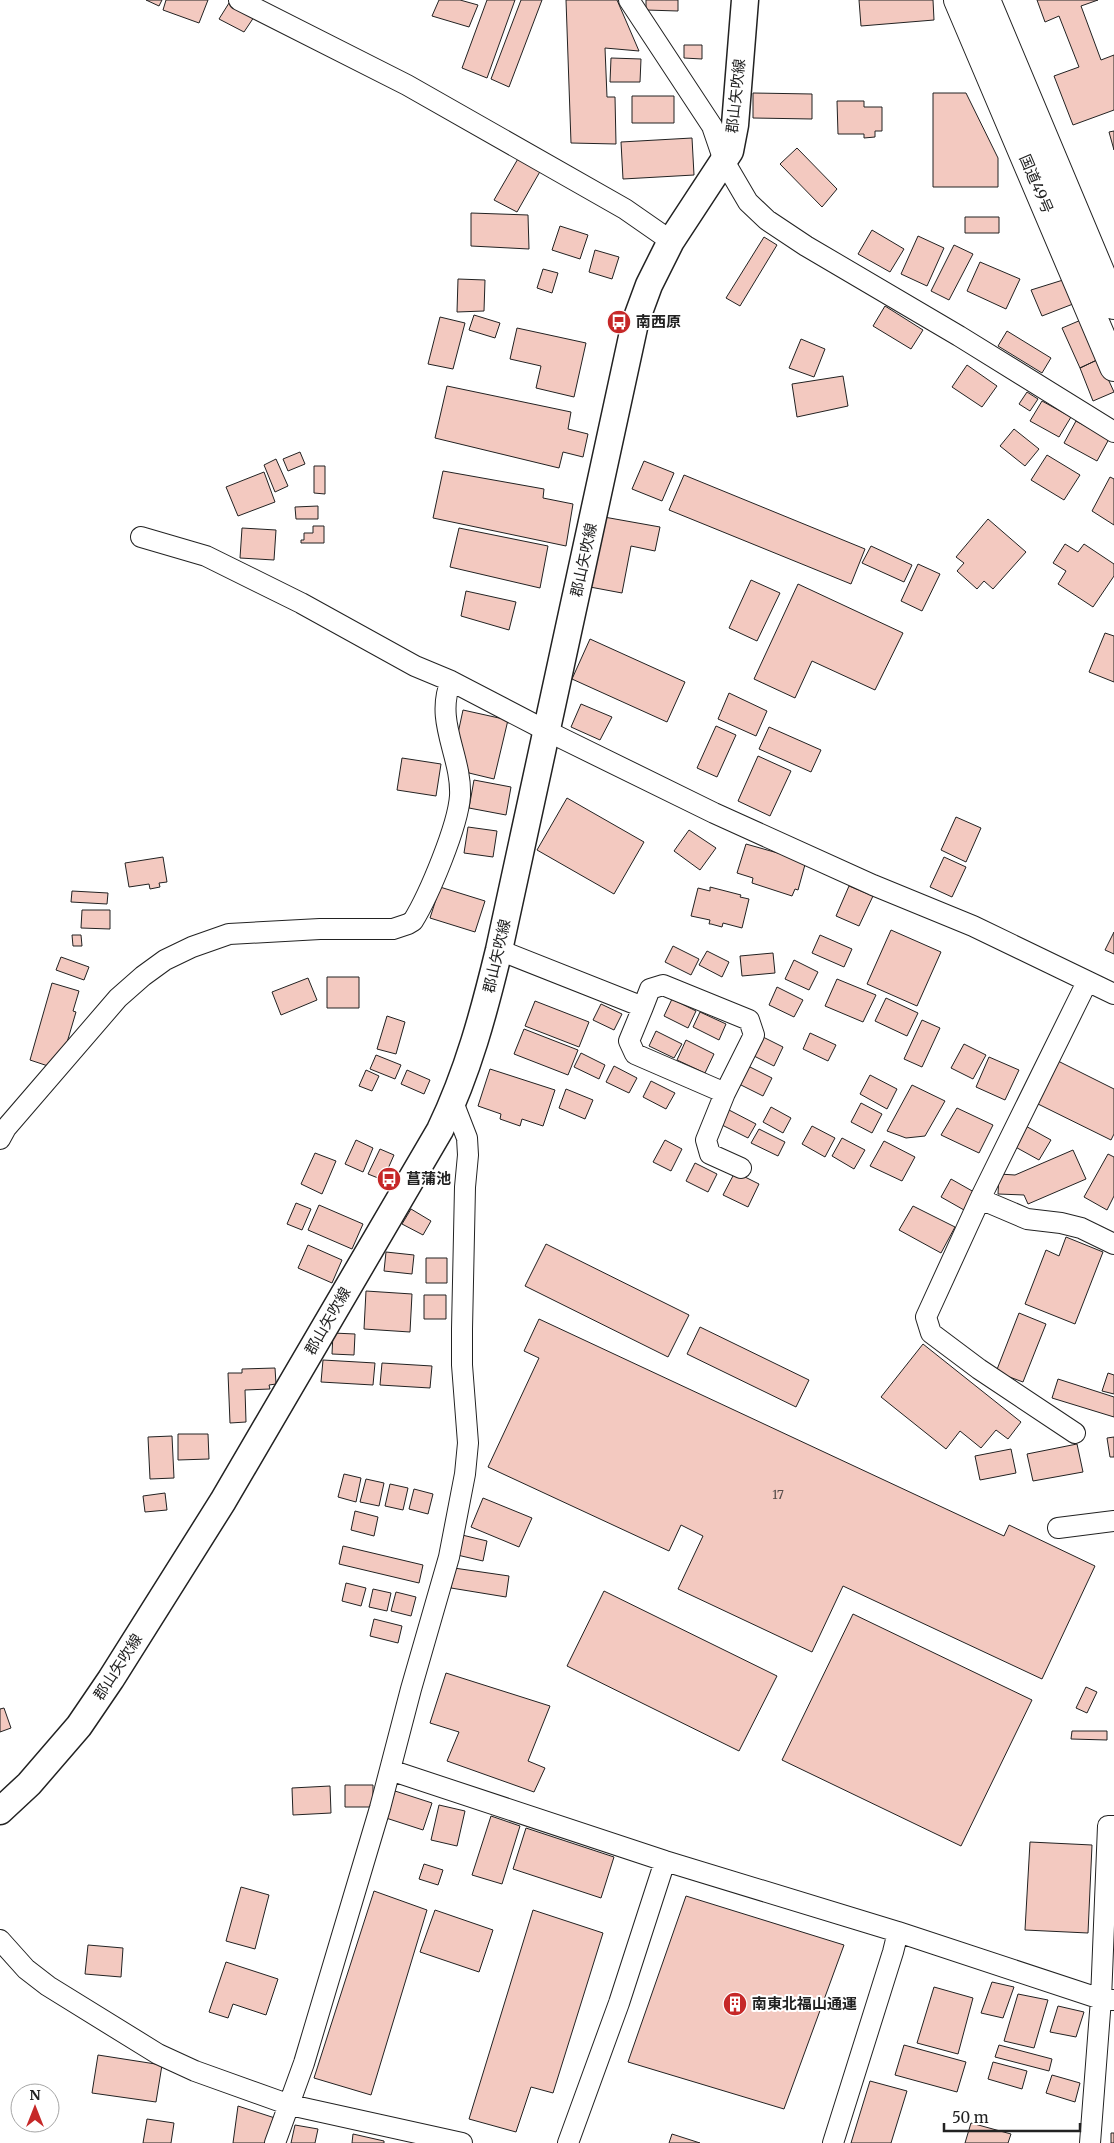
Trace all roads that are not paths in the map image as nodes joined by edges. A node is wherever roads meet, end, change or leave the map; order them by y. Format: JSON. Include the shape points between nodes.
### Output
{"nodes":[{"id":1,"x":239,"y":0,"type":"edge"},
{"id":2,"x":629,"y":0,"type":"edge"},
{"id":3,"x":745,"y":0,"type":"edge"},
{"id":4,"x":958,"y":0,"type":"edge"},
{"id":5,"x":986,"y":0,"type":"edge"},
{"id":6,"x":724,"y":161,"type":"junction"},
{"id":7,"x":671,"y":241,"type":"junction"},
{"id":8,"x":1114,"y":305,"type":"edge"},
{"id":9,"x":1114,"y":367,"type":"edge"},
{"id":10,"x":1114,"y":432,"type":"edge"},
{"id":11,"x":141,"y":537,"type":"dead end"},
{"id":12,"x":451,"y":681,"type":"junction"},
{"id":13,"x":547,"y":731,"type":"junction"},
{"id":14,"x":499,"y":950,"type":"junction"},
{"id":15,"x":1087,"y":982,"type":"junction"},
{"id":16,"x":1114,"y":994,"type":"edge"},
{"id":17,"x":642,"y":1007,"type":"junction"},
{"id":18,"x":725,"y":1094,"type":"junction"},
{"id":19,"x":453,"y":1102,"type":"junction"},
{"id":20,"x":0,"y":1139,"type":"edge"},
{"id":21,"x":741,"y":1168,"type":"dead end"},
{"id":22,"x":980,"y":1199,"type":"junction"},
{"id":23,"x":1114,"y":1244,"type":"edge"},
{"id":24,"x":1075,"y":1433,"type":"dead end"},
{"id":25,"x":1114,"y":1521,"type":"edge"},
{"id":26,"x":1058,"y":1528,"type":"dead end"},
{"id":27,"x":390,"y":1770,"type":"junction"},
{"id":28,"x":0,"y":1811,"type":"edge"},
{"id":29,"x":1114,"y":1826,"type":"edge"},
{"id":30,"x":664,"y":1861,"type":"junction"},
{"id":31,"x":898,"y":1932,"type":"junction"},
{"id":32,"x":0,"y":1940,"type":"edge"},
{"id":33,"x":1108,"y":2000,"type":"edge"},
{"id":34,"x":290,"y":2105,"type":"junction"},
{"id":35,"x":275,"y":2143,"type":"edge"},
{"id":36,"x":462,"y":2143,"type":"edge"},
{"id":37,"x":568,"y":2143,"type":"edge"},
{"id":38,"x":833,"y":2143,"type":"edge"},
{"id":39,"x":1090,"y":2143,"type":"edge"}],
"edges":[{"from":1,"to":7,"type":"street","via":[[407,85],[625,208]]},
{"from":2,"to":6,"type":"street","via":[[712,126]]},
{"from":3,"to":6,"type":"main road","name":"郡山矢吹線","via":[[735,125],[730,151]]},
{"from":4,"to":9,"type":"highway","name":"国道49号"},
{"from":5,"to":8,"type":"highway","name":"国道49号"},
{"from":6,"to":7,"type":"main road","name":"郡山矢吹線"},
{"from":6,"to":10,"type":"street","via":[[748,202],[766,220]]},
{"from":7,"to":13,"type":"main road","name":"郡山矢吹線","via":[[635,323]]},
{"from":11,"to":12,"type":"street","via":[[206,556],[301,603],[415,666]]},
{"from":12,"to":13,"type":"street"},
{"from":12,"to":20,"type":"street","via":[[446,692],[446,724],[457,764],[460,797],[454,826],[413,921],[393,929],[229,934],[192,946],[165,960],[118,998]]},
{"from":13,"to":14,"type":"main road","name":"郡山矢吹線"},
{"from":13,"to":15,"type":"street","via":[[784,846],[973,926]]},
{"from":14,"to":17,"type":"street"},
{"from":14,"to":19,"type":"main road","name":"郡山矢吹線","via":[[475,1042]]},
{"from":15,"to":16,"type":"street"},
{"from":15,"to":22,"type":"street"},
{"from":17,"to":18,"type":"street","via":[[629,1041],[635,1054]]},
{"from":17,"to":18,"type":"street","via":[[650,989],[663,985],[749,1020],[754,1035]]},
{"from":18,"to":21,"type":"street","via":[[706,1140],[710,1154]]},
{"from":19,"to":27,"type":"street","via":[[467,1138],[468,1155],[462,1365],[468,1443],[449,1557]]},
{"from":19,"to":28,"type":"main road","name":"郡山矢吹線","via":[[417,1170],[223,1500],[111,1679],[79,1726],[29,1784]]},
{"from":22,"to":23,"type":"street","via":[[1026,1219],[1081,1228]]},
{"from":22,"to":24,"type":"street","via":[[926,1317],[931,1333]]},
{"from":25,"to":26,"type":"street"},
{"from":27,"to":30,"type":"street"},
{"from":27,"to":34,"type":"street"},
{"from":29,"to":33,"type":"street","via":[[1108,1826]]},
{"from":30,"to":31,"type":"street"},
{"from":30,"to":37,"type":"street","via":[[619,2003]]},
{"from":31,"to":33,"type":"street"},
{"from":31,"to":38,"type":"street"},
{"from":32,"to":34,"type":"street","via":[[26,1969],[48,1986],[158,2054],[195,2071]]},
{"from":33,"to":39,"type":"street"},
{"from":34,"to":35,"type":"street"},
{"from":34,"to":36,"type":"street"}]}
